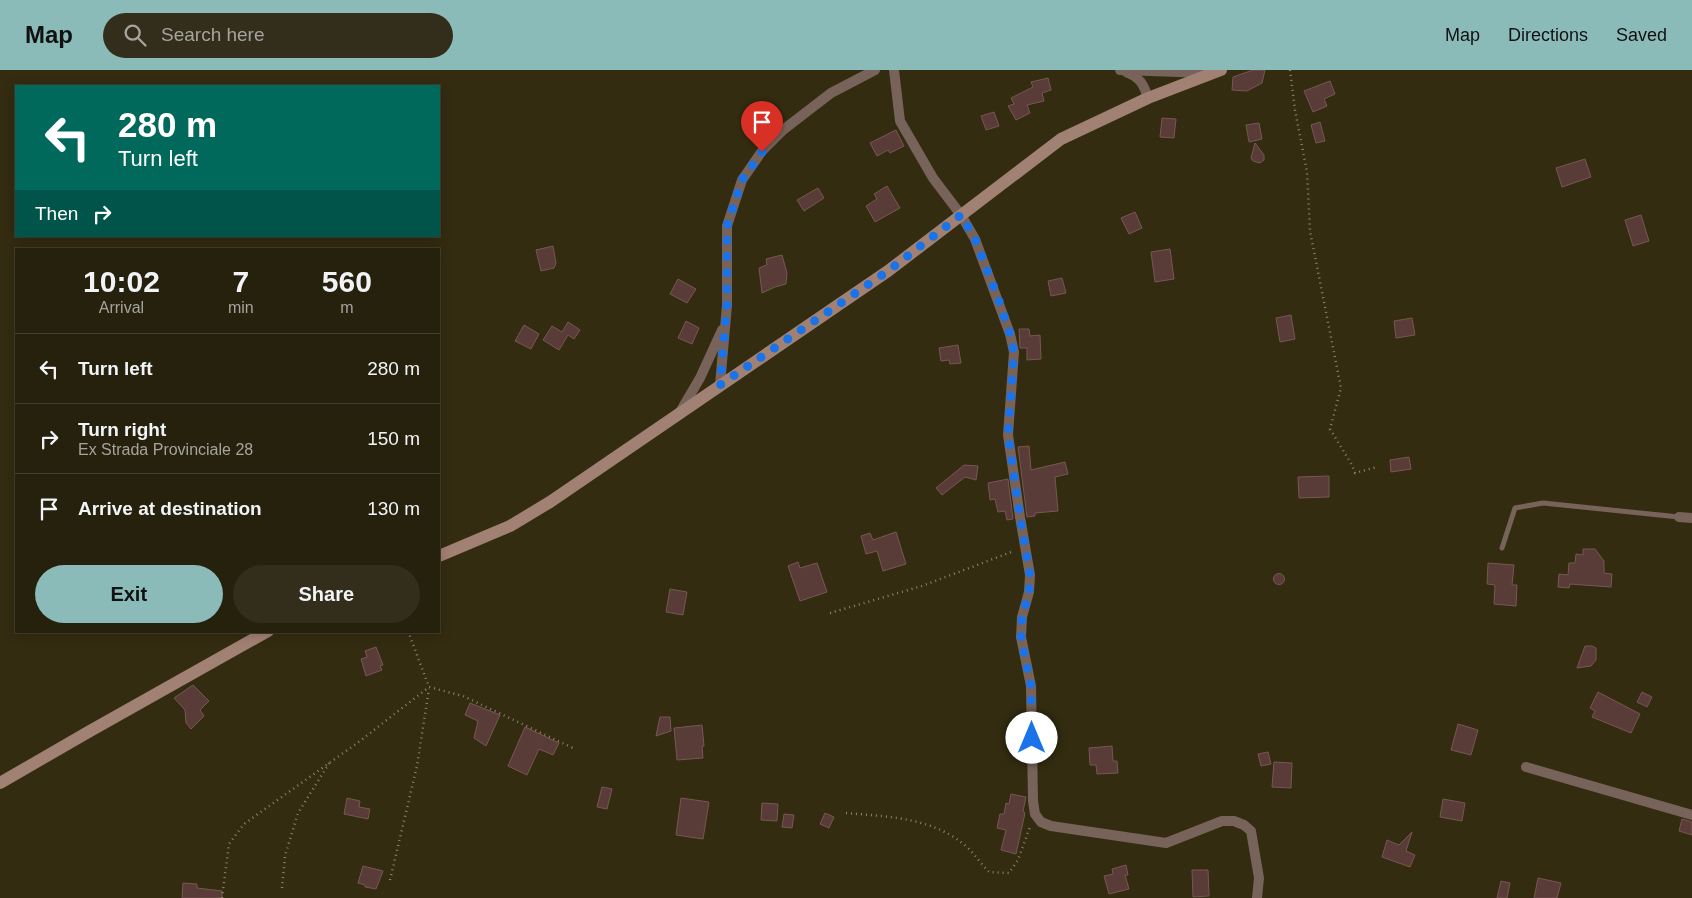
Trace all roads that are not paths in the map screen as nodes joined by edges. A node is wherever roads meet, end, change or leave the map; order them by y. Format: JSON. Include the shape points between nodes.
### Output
{"nodes":[{"id":1,"x":875,"y":70,"type":"edge"},
{"id":2,"x":894,"y":70,"type":"edge"},
{"id":3,"x":1121,"y":70,"type":"edge"},
{"id":4,"x":1217,"y":72,"type":"edge"},
{"id":5,"x":1148,"y":98,"type":"junction"},
{"id":6,"x":961,"y":215,"type":"junction"},
{"id":7,"x":727,"y":305,"type":"junction"},
{"id":8,"x":720,"y":385,"type":"junction"},
{"id":9,"x":680,"y":412,"type":"junction"},
{"id":10,"x":1679,"y":517,"type":"joint"},
{"id":11,"x":1692,"y":518,"type":"edge"},
{"id":12,"x":1502,"y":548,"type":"dead end"},
{"id":13,"x":440,"y":556,"type":"edge"},
{"id":14,"x":264,"y":633,"type":"edge"},
{"id":15,"x":1526,"y":766,"type":"dead end"},
{"id":16,"x":0,"y":783,"type":"edge"},
{"id":17,"x":1692,"y":815,"type":"edge"},
{"id":18,"x":1257,"y":898,"type":"edge"}],
"edges":[{"from":1,"to":7,"type":"street","via":[[832,93],[783,130],[742,180],[727,226]]},
{"from":2,"to":6,"type":"street","via":[[900,121],[933,178]]},
{"from":3,"to":4,"type":"street"},
{"from":3,"to":5,"type":"street","via":[[1140,79]]},
{"from":4,"to":5,"type":"main road"},
{"from":5,"to":6,"type":"main road","via":[[1061,139]]},
{"from":6,"to":8,"type":"main road","via":[[888,271]]},
{"from":6,"to":18,"type":"street","via":[[975,239],[1014,352],[1008,434],[1030,575],[1021,638],[1031,686],[1032,802],[1035,814],[1041,822],[1051,826],[1166,843],[1222,821],[1234,821],[1251,831],[1259,878]]},
{"from":7,"to":8,"type":"street"},
{"from":7,"to":9,"type":"street","via":[[719,338]]},
{"from":8,"to":9,"type":"main road"},
{"from":9,"to":13,"type":"main road","via":[[550,502],[518,521]]},
{"from":10,"to":11,"type":"street"},
{"from":10,"to":12,"type":"lane","via":[[1543,503],[1515,508]]},
{"from":14,"to":16,"type":"main road"},
{"from":15,"to":17,"type":"street"}]}
